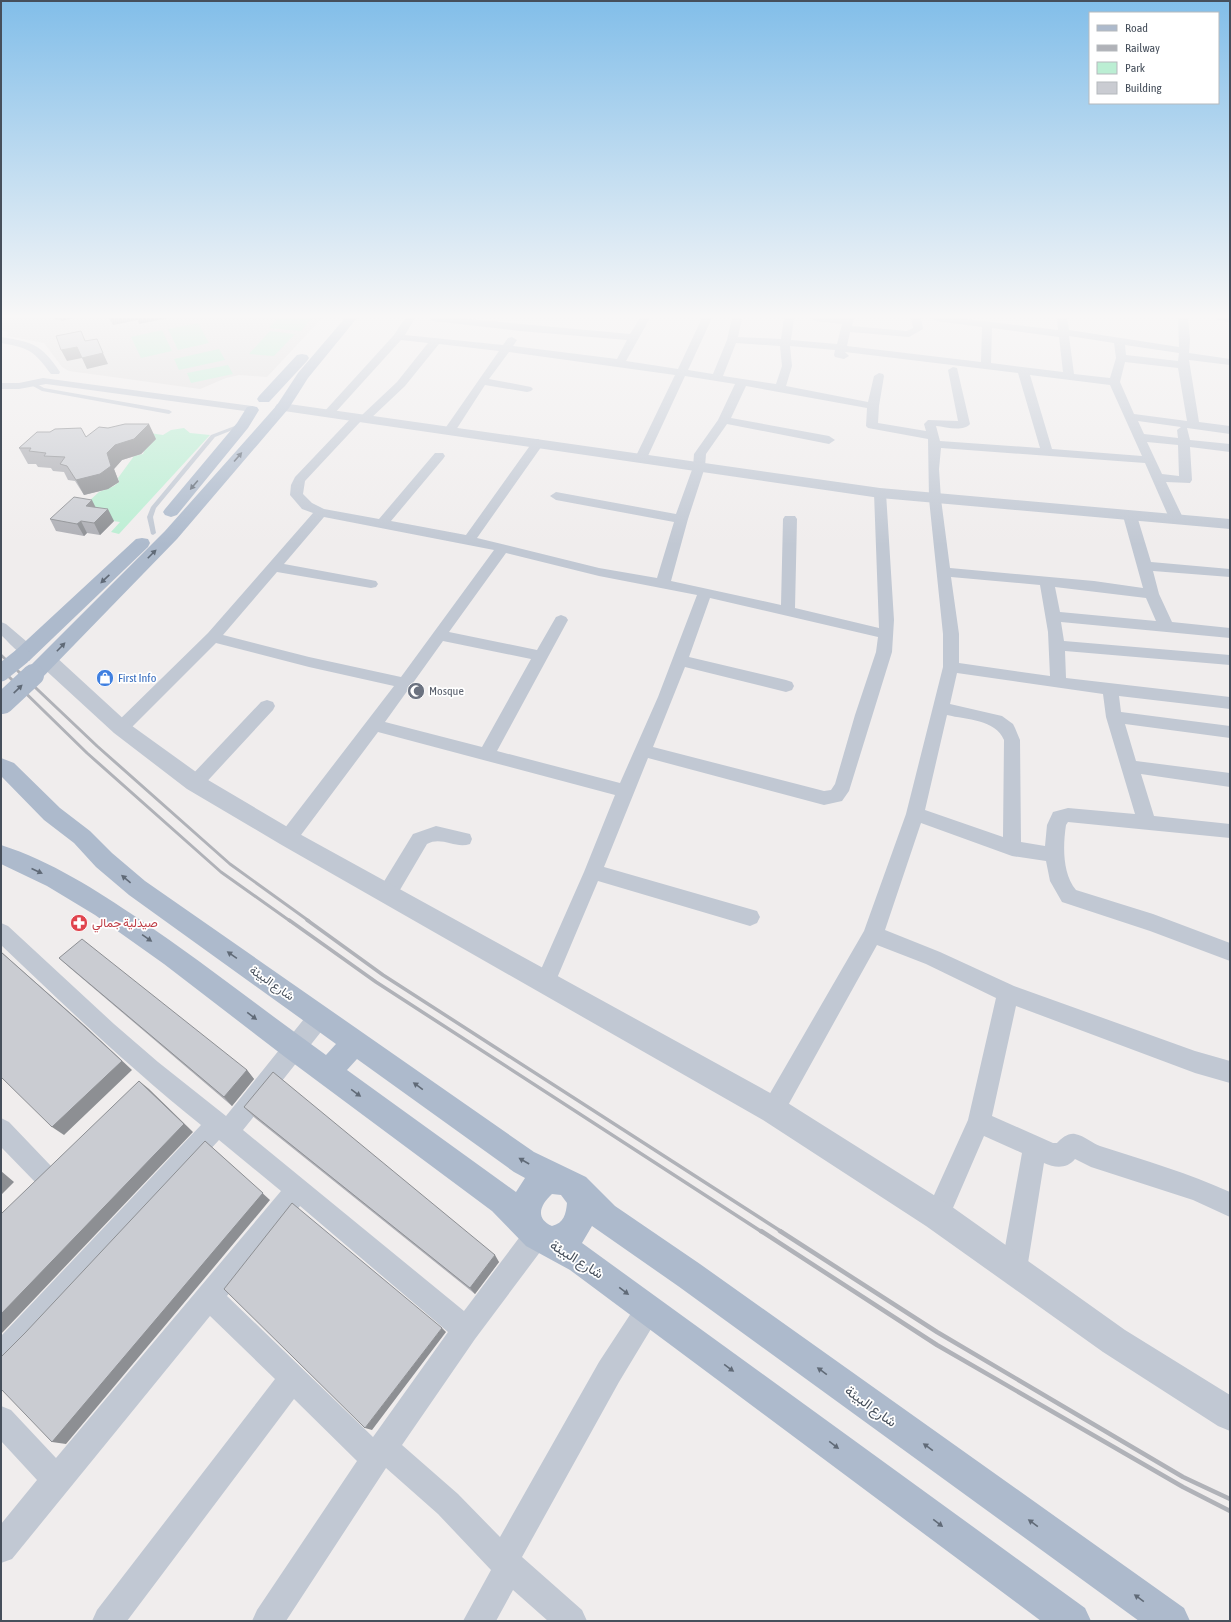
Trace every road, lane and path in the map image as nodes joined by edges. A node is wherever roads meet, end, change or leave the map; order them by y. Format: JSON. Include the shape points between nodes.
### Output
{"nodes":[{"id":1,"x":72,"y":394,"type":"edge"},
{"id":2,"x":178,"y":394,"type":"edge"},
{"id":3,"x":266,"y":394,"type":"edge"},
{"id":4,"x":291,"y":394,"type":"edge"},
{"id":5,"x":347,"y":394,"type":"edge"},
{"id":6,"x":390,"y":394,"type":"edge"},
{"id":7,"x":473,"y":394,"type":"edge"},
{"id":8,"x":671,"y":394,"type":"edge"},
{"id":9,"x":736,"y":394,"type":"edge"},
{"id":10,"x":809,"y":394,"type":"edge"},
{"id":11,"x":875,"y":394,"type":"edge"},
{"id":12,"x":958,"y":394,"type":"edge"},
{"id":13,"x":1030,"y":394,"type":"edge"},
{"id":14,"x":1119,"y":394,"type":"edge"},
{"id":15,"x":1186,"y":394,"type":"edge"},
{"id":16,"x":256,"y":404,"type":"junction"},
{"id":17,"x":873,"y":406,"type":"junction"},
{"id":18,"x":282,"y":407,"type":"junction"},
{"id":19,"x":169,"y":412,"type":"dead end"},
{"id":20,"x":329,"y":414,"type":"junction"},
{"id":21,"x":1130,"y":417,"type":"junction"},
{"id":22,"x":362,"y":418,"type":"junction"},
{"id":23,"x":724,"y":420,"type":"junction"},
{"id":24,"x":1188,"y":424,"type":"junction"},
{"id":25,"x":450,"y":430,"type":"junction"},
{"id":26,"x":1230,"y":430,"type":"edge"},
{"id":27,"x":1140,"y":437,"type":"junction"},
{"id":28,"x":829,"y":440,"type":"dead end"},
{"id":29,"x":933,"y":440,"type":"junction"},
{"id":30,"x":1184,"y":442,"type":"junction"},
{"id":31,"x":538,"y":443,"type":"junction"},
{"id":32,"x":1230,"y":448,"type":"edge"},
{"id":33,"x":1047,"y":453,"type":"junction"},
{"id":34,"x":439,"y":456,"type":"dead end"},
{"id":35,"x":641,"y":458,"type":"junction"},
{"id":36,"x":1149,"y":460,"type":"junction"},
{"id":37,"x":699,"y":467,"type":"junction"},
{"id":38,"x":1156,"y":477,"type":"junction"},
{"id":39,"x":880,"y":493,"type":"junction"},
{"id":40,"x":556,"y":496,"type":"dead end"},
{"id":41,"x":935,"y":499,"type":"junction"},
{"id":42,"x":321,"y":512,"type":"junction"},
{"id":43,"x":1130,"y":516,"type":"junction"},
{"id":44,"x":681,"y":519,"type":"junction"},
{"id":45,"x":790,"y":519,"type":"dead end"},
{"id":46,"x":1177,"y":520,"type":"junction"},
{"id":47,"x":382,"y":524,"type":"junction"},
{"id":48,"x":1230,"y":524,"type":"edge"},
{"id":49,"x":468,"y":540,"type":"junction"},
{"id":50,"x":502,"y":549,"type":"junction"},
{"id":51,"x":1146,"y":566,"type":"junction"},
{"id":52,"x":275,"y":567,"type":"junction"},
{"id":53,"x":945,"y":572,"type":"junction"},
{"id":54,"x":1230,"y":573,"type":"edge"},
{"id":55,"x":1047,"y":582,"type":"junction"},
{"id":56,"x":663,"y":583,"type":"junction"},
{"id":57,"x":371,"y":584,"type":"dead end"},
{"id":58,"x":705,"y":592,"type":"junction"},
{"id":59,"x":1152,"y":594,"type":"junction"},
{"id":60,"x":788,"y":611,"type":"junction"},
{"id":61,"x":1053,"y":616,"type":"junction"},
{"id":62,"x":561,"y":620,"type":"dead end"},
{"id":63,"x":1,"y":627,"type":"edge"},
{"id":64,"x":1166,"y":627,"type":"junction"},
{"id":65,"x":885,"y":634,"type":"junction"},
{"id":66,"x":439,"y":635,"type":"junction"},
{"id":67,"x":1229,"y":635,"type":"edge"},
{"id":68,"x":213,"y":637,"type":"junction"},
{"id":69,"x":1056,"y":645,"type":"junction"},
{"id":70,"x":540,"y":656,"type":"junction"},
{"id":71,"x":679,"y":660,"type":"junction"},
{"id":72,"x":1230,"y":660,"type":"edge"},
{"id":73,"x":32,"y":661,"type":"junction"},
{"id":74,"x":951,"y":667,"type":"junction"},
{"id":75,"x":1,"y":673,"type":"edge"},
{"id":76,"x":404,"y":683,"type":"junction"},
{"id":77,"x":1058,"y":683,"type":"junction"},
{"id":78,"x":786,"y":686,"type":"dead end"},
{"id":79,"x":1110,"y":690,"type":"junction"},
{"id":80,"x":1230,"y":703,"type":"edge"},
{"id":81,"x":2,"y":704,"type":"edge"},
{"id":82,"x":267,"y":706,"type":"dead end"},
{"id":83,"x":941,"y":708,"type":"junction"},
{"id":84,"x":1114,"y":717,"type":"junction"},
{"id":85,"x":374,"y":725,"type":"junction"},
{"id":86,"x":121,"y":728,"type":"junction"},
{"id":87,"x":1230,"y":732,"type":"edge"},
{"id":88,"x":644,"y":750,"type":"junction"},
{"id":89,"x":487,"y":753,"type":"junction"},
{"id":90,"x":1,"y":766,"type":"edge"},
{"id":91,"x":1128,"y":766,"type":"junction"},
{"id":92,"x":1230,"y":780,"type":"edge"},
{"id":93,"x":196,"y":783,"type":"junction"},
{"id":94,"x":625,"y":791,"type":"junction"},
{"id":95,"x":914,"y":814,"type":"junction"},
{"id":96,"x":1147,"y":823,"type":"junction"},
{"id":97,"x":1230,"y":831,"type":"edge"},
{"id":98,"x":288,"y":838,"type":"junction"},
{"id":99,"x":463,"y":839,"type":"dead end"},
{"id":100,"x":1012,"y":848,"type":"junction"},
{"id":101,"x":1,"y":854,"type":"edge"},
{"id":102,"x":1055,"y":855,"type":"junction"},
{"id":103,"x":593,"y":872,"type":"junction"},
{"id":104,"x":387,"y":894,"type":"junction"},
{"id":105,"x":750,"y":917,"type":"dead end"},
{"id":106,"x":1,"y":933,"type":"edge"},
{"id":107,"x":873,"y":934,"type":"junction"},
{"id":108,"x":1230,"y":952,"type":"edge"},
{"id":109,"x":546,"y":983,"type":"junction"},
{"id":110,"x":1008,"y":993,"type":"junction"},
{"id":111,"x":320,"y":1016,"type":"junction"},
{"id":112,"x":355,"y":1042,"type":"junction"},
{"id":113,"x":294,"y":1048,"type":"junction"},
{"id":114,"x":328,"y":1072,"type":"junction"},
{"id":115,"x":1230,"y":1072,"type":"edge"},
{"id":116,"x":773,"y":1110,"type":"junction"},
{"id":117,"x":979,"y":1122,"type":"junction"},
{"id":118,"x":222,"y":1128,"type":"junction"},
{"id":119,"x":1,"y":1130,"type":"edge"},
{"id":120,"x":1035,"y":1146,"type":"junction"},
{"id":121,"x":60,"y":1157,"type":"edge"},
{"id":122,"x":43,"y":1174,"type":"junction"},
{"id":123,"x":567,"y":1183,"type":"junction"},
{"id":124,"x":27,"y":1189,"type":"edge"},
{"id":125,"x":298,"y":1189,"type":"junction"},
{"id":126,"x":1230,"y":1205,"type":"edge"},
{"id":127,"x":937,"y":1215,"type":"junction"},
{"id":128,"x":537,"y":1234,"type":"junction"},
{"id":129,"x":1014,"y":1269,"type":"junction"},
{"id":130,"x":210,"y":1297,"type":"junction"},
{"id":131,"x":648,"y":1310,"type":"junction"},
{"id":132,"x":466,"y":1330,"type":"junction"},
{"id":133,"x":1,"y":1356,"type":"edge"},
{"id":134,"x":292,"y":1379,"type":"junction"},
{"id":135,"x":1230,"y":1414,"type":"edge"},
{"id":136,"x":1,"y":1420,"type":"edge"},
{"id":137,"x":379,"y":1453,"type":"junction"},
{"id":138,"x":56,"y":1479,"type":"junction"},
{"id":139,"x":1,"y":1548,"type":"edge"},
{"id":140,"x":506,"y":1563,"type":"junction"},
{"id":141,"x":108,"y":1621,"type":"edge"},
{"id":142,"x":268,"y":1621,"type":"edge"},
{"id":143,"x":479,"y":1621,"type":"edge"},
{"id":144,"x":571,"y":1621,"type":"edge"},
{"id":145,"x":1072,"y":1621,"type":"edge"},
{"id":146,"x":1171,"y":1621,"type":"edge"}],
"edges":[{"from":1,"to":19,"type":"lane"},
{"from":2,"to":16,"type":"street"},
{"from":3,"to":16,"type":"main road"},
{"from":4,"to":18,"type":"main road"},
{"from":5,"to":20,"type":"street"},
{"from":6,"to":22,"type":"street"},
{"from":7,"to":25,"type":"street"},
{"from":8,"to":35,"type":"street"},
{"from":9,"to":23,"type":"street"},
{"from":10,"to":17,"type":"street"},
{"from":11,"to":17,"type":"street"},
{"from":12,"to":29,"type":"street","via":[[964,424],[932,422],[930,424]]},
{"from":13,"to":33,"type":"street"},
{"from":14,"to":21,"type":"street"},
{"from":15,"to":24,"type":"street"},
{"from":16,"to":18,"type":"main road","via":[[278,399],[282,400]]},
{"from":16,"to":73,"type":"main road","one_way":true,"via":[[243,425],[153,533]]},
{"from":17,"to":29,"type":"street","via":[[872,426]]},
{"from":18,"to":20,"type":"street"},
{"from":73,"to":18,"type":"main road","one_way":true,"via":[[171,535]]},
{"from":20,"to":22,"type":"street"},
{"from":21,"to":24,"type":"street"},
{"from":21,"to":27,"type":"street"},
{"from":22,"to":25,"type":"street"},
{"from":22,"to":42,"type":"street","via":[[299,480],[295,491],[299,500]]},
{"from":23,"to":28,"type":"street"},
{"from":23,"to":37,"type":"street","via":[[700,454]]},
{"from":24,"to":26,"type":"street"},
{"from":24,"to":30,"type":"street"},
{"from":25,"to":31,"type":"street"},
{"from":27,"to":30,"type":"street"},
{"from":27,"to":36,"type":"street"},
{"from":29,"to":33,"type":"street"},
{"from":29,"to":41,"type":"street"},
{"from":30,"to":32,"type":"street"},
{"from":30,"to":38,"type":"street","via":[[1186,480]]},
{"from":31,"to":35,"type":"street"},
{"from":31,"to":49,"type":"street"},
{"from":33,"to":36,"type":"street"},
{"from":34,"to":47,"type":"street"},
{"from":35,"to":37,"type":"street"},
{"from":36,"to":38,"type":"street"},
{"from":37,"to":39,"type":"street"},
{"from":37,"to":44,"type":"street"},
{"from":38,"to":46,"type":"street"},
{"from":39,"to":41,"type":"street"},
{"from":39,"to":65,"type":"street","via":[[887,620]]},
{"from":40,"to":44,"type":"street"},
{"from":41,"to":43,"type":"street"},
{"from":41,"to":53,"type":"street"},
{"from":42,"to":47,"type":"street"},
{"from":42,"to":52,"type":"street"},
{"from":43,"to":46,"type":"street"},
{"from":43,"to":51,"type":"street"},
{"from":44,"to":56,"type":"street"},
{"from":45,"to":60,"type":"street"},
{"from":46,"to":48,"type":"street"},
{"from":47,"to":49,"type":"street"},
{"from":49,"to":50,"type":"street"},
{"from":50,"to":56,"type":"street","via":[[598,572]]},
{"from":50,"to":66,"type":"street"},
{"from":51,"to":54,"type":"street"},
{"from":51,"to":59,"type":"street"},
{"from":52,"to":57,"type":"street"},
{"from":52,"to":68,"type":"street"},
{"from":53,"to":55,"type":"street"},
{"from":53,"to":74,"type":"street","via":[[951,634]]},
{"from":55,"to":59,"type":"street"},
{"from":55,"to":61,"type":"street"},
{"from":56,"to":58,"type":"street"},
{"from":58,"to":60,"type":"street"},
{"from":58,"to":71,"type":"street"},
{"from":59,"to":64,"type":"street"},
{"from":60,"to":65,"type":"street"},
{"from":61,"to":64,"type":"street"},
{"from":61,"to":69,"type":"street"},
{"from":62,"to":70,"type":"street"},
{"from":63,"to":73,"type":"street"},
{"from":64,"to":67,"type":"street"},
{"from":65,"to":88,"type":"street","via":[[884,652],[843,786],[836,796],[824,798]]},
{"from":66,"to":70,"type":"street"},
{"from":66,"to":76,"type":"street"},
{"from":68,"to":76,"type":"street"},
{"from":68,"to":86,"type":"street"},
{"from":69,"to":72,"type":"street"},
{"from":69,"to":77,"type":"street"},
{"from":70,"to":89,"type":"street"},
{"from":71,"to":78,"type":"street"},
{"from":71,"to":88,"type":"street"},
{"from":73,"to":75,"type":"main road","bridge":true},
{"from":81,"to":73,"type":"main road","one_way":true,"bridge":true},
{"from":73,"to":86,"type":"street"},
{"from":74,"to":77,"type":"street"},
{"from":74,"to":83,"type":"street"},
{"from":76,"to":85,"type":"street"},
{"from":77,"to":79,"type":"street"},
{"from":79,"to":80,"type":"street"},
{"from":79,"to":84,"type":"street"},
{"from":82,"to":93,"type":"street"},
{"from":83,"to":95,"type":"street"},
{"from":83,"to":100,"type":"street","via":[[996,720],[1007,728],[1012,740]]},
{"from":84,"to":87,"type":"street"},
{"from":84,"to":91,"type":"street"},
{"from":85,"to":89,"type":"street"},
{"from":85,"to":98,"type":"street"},
{"from":86,"to":93,"type":"street"},
{"from":88,"to":94,"type":"street"},
{"from":89,"to":94,"type":"street"},
{"from":111,"to":90,"type":"main road","name":"شارع البيئة","one_way":true,"via":[[137,888]]},
{"from":91,"to":92,"type":"street"},
{"from":91,"to":96,"type":"street"},
{"from":93,"to":98,"type":"street"},
{"from":94,"to":103,"type":"street"},
{"from":95,"to":100,"type":"street"},
{"from":95,"to":107,"type":"street"},
{"from":96,"to":97,"type":"street"},
{"from":96,"to":102,"type":"street","via":[[1068,815],[1060,817],[1056,824]]},
{"from":98,"to":104,"type":"street"},
{"from":99,"to":104,"type":"street","via":[[439,832],[420,839]]},
{"from":100,"to":102,"type":"street"},
{"from":101,"to":113,"type":"main road","name":"شارع البيئة","one_way":true,"via":[[55,879],[104,908],[173,956]]},
{"from":102,"to":108,"type":"street","via":[[1063,891],[1069,896],[1153,923]]},
{"from":103,"to":105,"type":"street"},
{"from":103,"to":109,"type":"street"},
{"from":104,"to":109,"type":"street"},
{"from":106,"to":118,"type":"street","via":[[106,1031],[142,1078]]},
{"from":107,"to":110,"type":"street"},
{"from":107,"to":116,"type":"street"},
{"from":109,"to":116,"type":"street"},
{"from":110,"to":115,"type":"street","via":[[1195,1062]]},
{"from":110,"to":117,"type":"street"},
{"from":111,"to":112,"type":"main road","name":"شارع البيئة"},
{"from":111,"to":113,"type":"street"},
{"from":112,"to":114,"type":"main road"},
{"from":123,"to":112,"type":"main road","name":"شارع البيئة","one_way":true,"via":[[524,1162]]},
{"from":113,"to":114,"type":"main road","name":"شارع البيئة"},
{"from":113,"to":118,"type":"street"},
{"from":114,"to":128,"type":"main road","name":"شارع البيئة","one_way":true,"via":[[503,1200]]},
{"from":116,"to":127,"type":"street"},
{"from":117,"to":120,"type":"street"},
{"from":117,"to":127,"type":"street"},
{"from":118,"to":125,"type":"street"},
{"from":118,"to":133,"type":"street","via":[[151,1194],[56,1301]]},
{"from":119,"to":122,"type":"street"},
{"from":120,"to":126,"type":"street","via":[[1052,1155],[1063,1155],[1070,1146],[1076,1146],[1091,1155],[1196,1189]]},
{"from":120,"to":129,"type":"street"},
{"from":121,"to":122,"type":"street"},
{"from":122,"to":124,"type":"street"},
{"from":123,"to":128,"type":"main road","via":[[550,1179],[533,1189],[525,1208],[526,1218]]},
{"from":123,"to":128,"type":"main road","via":[[583,1205],[579,1224],[564,1238],[555,1240]]},
{"from":146,"to":123,"type":"main road","name":"شارع البيئة","one_way":true,"via":[[689,1275],[604,1217]]},
{"from":125,"to":130,"type":"street"},
{"from":125,"to":132,"type":"street"},
{"from":127,"to":129,"type":"street"},
{"from":128,"to":131,"type":"main road","name":"شارع البيئة","one_way":true,"via":[[581,1259]]},
{"from":128,"to":132,"type":"street"},
{"from":129,"to":135,"type":"street","via":[[1114,1341]]},
{"from":130,"to":134,"type":"street"},
{"from":130,"to":138,"type":"street"},
{"from":131,"to":140,"type":"street","via":[[609,1372]]},
{"from":131,"to":145,"type":"main road","name":"شارع البيئة","one_way":true},
{"from":132,"to":137,"type":"street"},
{"from":134,"to":137,"type":"street"},
{"from":134,"to":141,"type":"street"},
{"from":136,"to":138,"type":"street"},
{"from":137,"to":140,"type":"street","via":[[448,1504]]},
{"from":137,"to":142,"type":"street"},
{"from":138,"to":139,"type":"street"},
{"from":140,"to":143,"type":"street"},
{"from":140,"to":144,"type":"street"}]}
